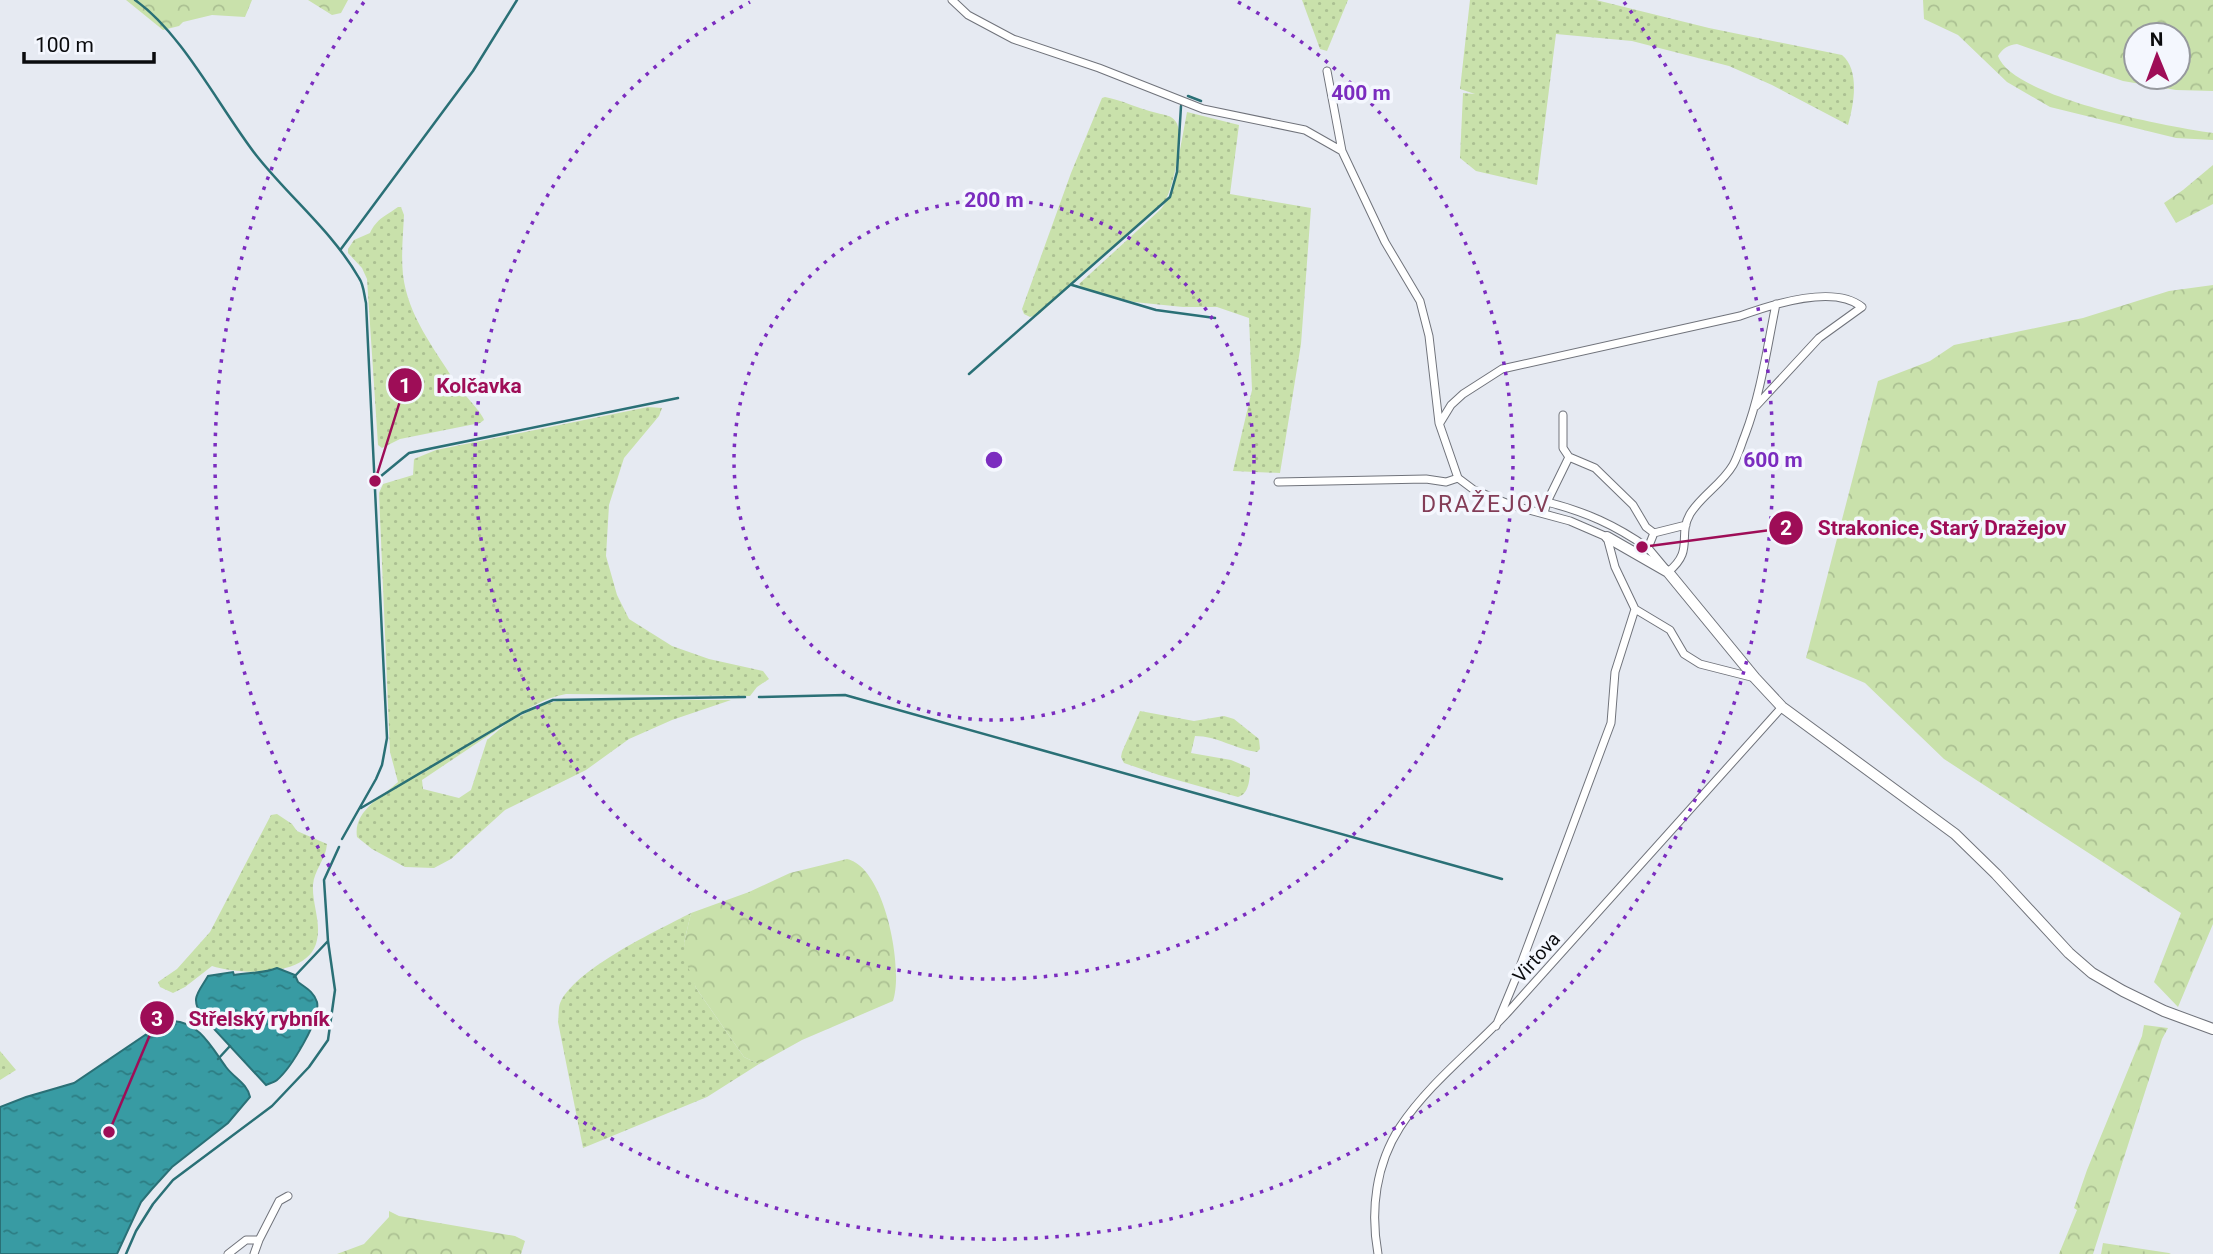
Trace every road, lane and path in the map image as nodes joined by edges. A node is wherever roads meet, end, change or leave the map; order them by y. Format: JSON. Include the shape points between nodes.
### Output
{"nodes":[{"id":1,"x":952,"y":0,"type":"edge"},
{"id":2,"x":1326,"y":71,"type":"dead end"},
{"id":3,"x":1342,"y":151,"type":"junction"},
{"id":4,"x":1776,"y":304,"type":"junction"},
{"id":5,"x":1435,"y":394,"type":"junction"},
{"id":6,"x":1451,"y":405,"type":"junction"},
{"id":7,"x":1756,"y":406,"type":"junction"},
{"id":8,"x":1563,"y":415,"type":"dead end"},
{"id":9,"x":1439,"y":423,"type":"junction"},
{"id":10,"x":1569,"y":457,"type":"junction"},
{"id":11,"x":1458,"y":478,"type":"junction"},
{"id":12,"x":1278,"y":482,"type":"dead end"},
{"id":13,"x":1547,"y":502,"type":"junction"},
{"id":14,"x":1544,"y":513,"type":"junction"},
{"id":15,"x":1686,"y":525,"type":"junction"},
{"id":16,"x":1654,"y":533,"type":"junction"},
{"id":17,"x":1608,"y":537,"type":"junction"},
{"id":18,"x":1648,"y":548,"type":"junction"},
{"id":19,"x":1668,"y":572,"type":"junction"},
{"id":20,"x":1635,"y":609,"type":"junction"},
{"id":21,"x":1755,"y":678,"type":"junction"},
{"id":22,"x":1782,"y":707,"type":"junction"},
{"id":23,"x":1496,"y":1026,"type":"junction"},
{"id":24,"x":2213,"y":1029,"type":"edge"},
{"id":25,"x":288,"y":1196,"type":"dead end"},
{"id":26,"x":259,"y":1240,"type":"junction"},
{"id":27,"x":228,"y":1254,"type":"edge"},
{"id":28,"x":254,"y":1254,"type":"edge"},
{"id":29,"x":1378,"y":1254,"type":"edge"}],
"edges":[{"from":1,"to":3,"type":"street","via":[[968,15],[1013,38],[1203,109],[1305,130]]},
{"from":2,"to":3,"type":"street"},
{"from":3,"to":5,"type":"street","via":[[1385,242],[1420,301]]},
{"from":4,"to":6,"type":"street","via":[[1502,369]]},
{"from":4,"to":7,"type":"street"},
{"from":4,"to":7,"type":"street","via":[[1843,298],[1862,307],[1819,338]]},
{"from":5,"to":6,"type":"street"},
{"from":5,"to":9,"type":"street"},
{"from":6,"to":9,"type":"street"},
{"from":7,"to":15,"type":"street","via":[[1735,462]]},
{"from":8,"to":10,"type":"street","via":[[1563,448]]},
{"from":9,"to":11,"type":"street"},
{"from":10,"to":13,"type":"street"},
{"from":10,"to":16,"type":"street","via":[[1595,468]]},
{"from":11,"to":12,"type":"street","via":[[1446,482]]},
{"from":11,"to":14,"type":"street","via":[[1498,500]]},
{"from":13,"to":14,"type":"street"},
{"from":13,"to":18,"type":"street","via":[[1613,525]]},
{"from":14,"to":17,"type":"street"},
{"from":15,"to":16,"type":"street"},
{"from":15,"to":19,"type":"street","via":[[1685,549]]},
{"from":16,"to":18,"type":"street"},
{"from":17,"to":19,"type":"street"},
{"from":17,"to":20,"type":"street","via":[[1615,567]]},
{"from":18,"to":19,"type":"street"},
{"from":19,"to":21,"type":"street"},
{"from":20,"to":21,"type":"street","via":[[1670,630],[1684,654],[1700,664]]},
{"from":20,"to":23,"type":"street","via":[[1615,672],[1611,723]]},
{"from":21,"to":22,"type":"street"},
{"from":22,"to":23,"type":"street","name":"Virtova"},
{"from":22,"to":24,"type":"street","via":[[1955,834],[2092,973],[2164,1011]]},
{"from":23,"to":29,"type":"street","name":"Virtova","via":[[1400,1127],[1375,1193]]},
{"from":25,"to":26,"type":"street","via":[[279,1201]]},
{"from":26,"to":27,"type":"street","via":[[246,1240]]},
{"from":26,"to":28,"type":"street"}]}
